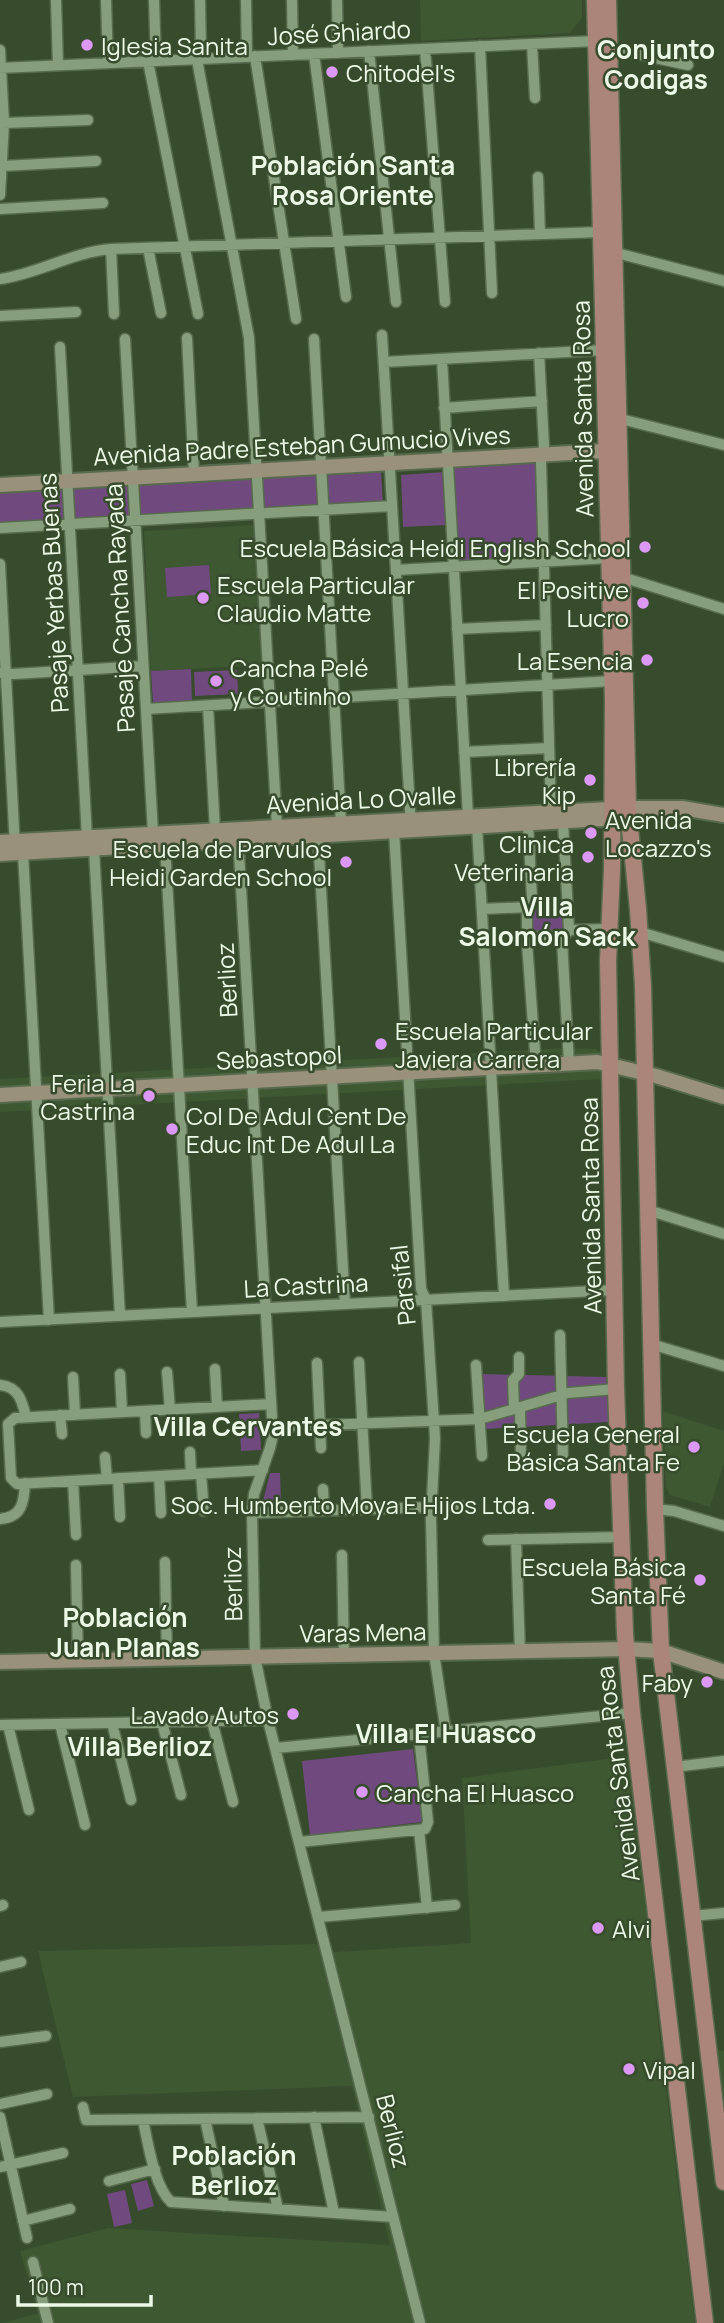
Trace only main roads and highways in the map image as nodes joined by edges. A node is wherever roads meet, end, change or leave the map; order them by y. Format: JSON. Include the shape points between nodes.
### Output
{"nodes":[{"id":1,"x":595,"y":0,"type":"edge"},
{"id":2,"x":608,"y":0,"type":"edge"},
{"id":3,"x":602,"y":45,"type":"junction"},
{"id":4,"x":620,"y":813,"type":"junction"},
{"id":5,"x":719,"y":2108,"type":"edge"},
{"id":6,"x":724,"y":2182,"type":"edge"},
{"id":7,"x":705,"y":2323,"type":"edge"}],
"edges":[{"from":1,"to":3,"type":"main road","name":"Avenida Santa Rosa"},
{"from":2,"to":3,"type":"main road","name":"Avenida Santa Rosa"},
{"from":3,"to":4,"type":"main road","name":"Avenida Santa Rosa","via":[[606,451]]},
{"from":3,"to":4,"type":"main road","name":"Avenida Santa Rosa","via":[[622,577]]},
{"from":4,"to":5,"type":"main road","name":"Avenida Santa Rosa","via":[[640,932],[661,1651]]},
{"from":4,"to":7,"type":"main road","name":"Avenida Santa Rosa","via":[[608,929],[608,1062],[626,1649]]},
{"from":5,"to":6,"type":"main road","name":"Avenida Santa Rosa"}]}
